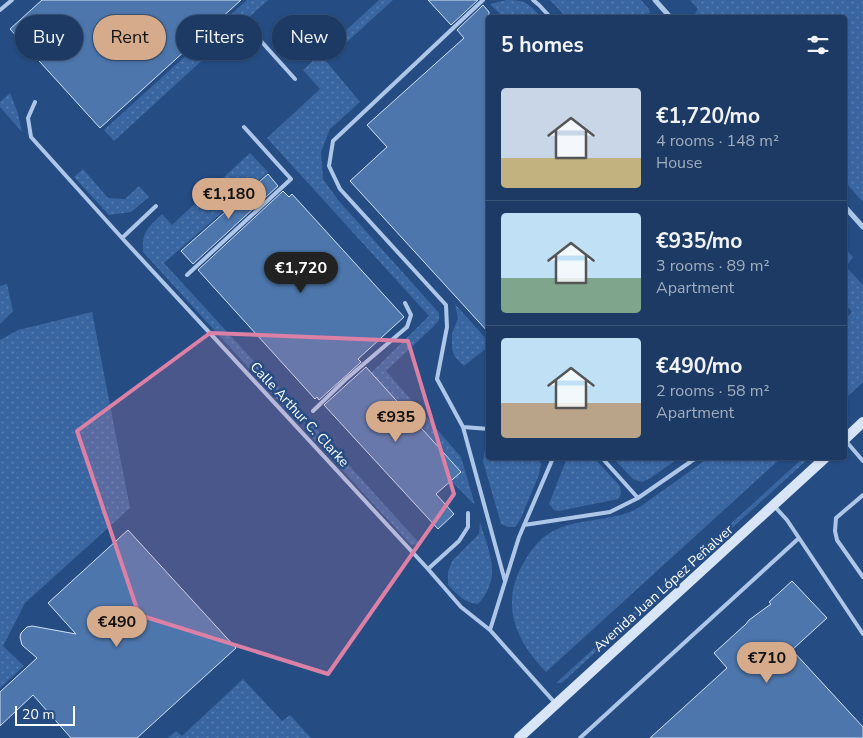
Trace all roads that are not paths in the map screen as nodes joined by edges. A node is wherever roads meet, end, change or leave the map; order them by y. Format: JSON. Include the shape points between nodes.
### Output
{"nodes":[{"id":1,"x":12,"y":0,"type":"edge"},
{"id":2,"x":483,"y":0,"type":"edge"},
{"id":3,"x":533,"y":0,"type":"edge"},
{"id":4,"x":655,"y":0,"type":"edge"},
{"id":5,"x":0,"y":10,"type":"edge"},
{"id":6,"x":548,"y":15,"type":"edge"},
{"id":7,"x":668,"y":15,"type":"edge"},
{"id":8,"x":262,"y":42,"type":"edge"},
{"id":9,"x":296,"y":79,"type":"dead end"},
{"id":10,"x":35,"y":102,"type":"dead end"},
{"id":11,"x":244,"y":127,"type":"dead end"},
{"id":12,"x":156,"y":206,"type":"dead end"},
{"id":13,"x":847,"y":209,"type":"edge"},
{"id":14,"x":863,"y":227,"type":"edge"},
{"id":15,"x":122,"y":238,"type":"junction"},
{"id":16,"x":187,"y":275,"type":"dead end"},
{"id":17,"x":406,"y":303,"type":"dead end"},
{"id":18,"x":313,"y":411,"type":"dead end"},
{"id":19,"x":863,"y":422,"type":"edge"},
{"id":20,"x":462,"y":427,"type":"junction"},
{"id":21,"x":486,"y":428,"type":"edge"},
{"id":22,"x":847,"y":437,"type":"edge"},
{"id":23,"x":847,"y":441,"type":"edge"},
{"id":24,"x":552,"y":460,"type":"edge"},
{"id":25,"x":604,"y":460,"type":"edge"},
{"id":26,"x":693,"y":460,"type":"edge"},
{"id":27,"x":823,"y":460,"type":"edge"},
{"id":28,"x":863,"y":461,"type":"edge"},
{"id":29,"x":863,"y":496,"type":"edge"},
{"id":30,"x":638,"y":498,"type":"junction"},
{"id":31,"x":773,"y":505,"type":"junction"},
{"id":32,"x":468,"y":514,"type":"dead end"},
{"id":33,"x":524,"y":525,"type":"junction"},
{"id":34,"x":799,"y":538,"type":"junction"},
{"id":35,"x":428,"y":569,"type":"junction"},
{"id":36,"x":863,"y":577,"type":"edge"},
{"id":37,"x":505,"y":581,"type":"junction"},
{"id":38,"x":490,"y":630,"type":"junction"},
{"id":39,"x":863,"y":634,"type":"edge"},
{"id":40,"x":556,"y":704,"type":"junction"},
{"id":41,"x":519,"y":738,"type":"edge"},
{"id":42,"x":580,"y":738,"type":"edge"}],
"edges":[{"from":1,"to":5,"type":"lane"},
{"from":2,"to":20,"type":"lane","via":[[333,141],[329,166],[340,189],[446,305],[447,327],[437,379]]},
{"from":3,"to":6,"type":"lane"},
{"from":4,"to":7,"type":"street"},
{"from":8,"to":9,"type":"lane"},
{"from":10,"to":15,"type":"lane","name":"Calle Arthur C. Clarke","via":[[28,118],[31,137]]},
{"from":11,"to":16,"type":"lane","via":[[291,179]]},
{"from":12,"to":15,"type":"lane"},
{"from":13,"to":14,"type":"street"},
{"from":15,"to":35,"type":"lane","name":"Calle Arthur C. Clarke"},
{"from":17,"to":18,"type":"lane","via":[[411,315],[407,327]]},
{"from":19,"to":22,"type":"main road"},
{"from":20,"to":21,"type":"lane"},
{"from":20,"to":37,"type":"lane"},
{"from":23,"to":28,"type":"lane"},
{"from":24,"to":33,"type":"lane"},
{"from":25,"to":30,"type":"lane"},
{"from":26,"to":30,"type":"lane"},
{"from":27,"to":31,"type":"main road","name":"Avenida Juan López Peñalver"},
{"from":29,"to":36,"type":"lane","via":[[836,518],[835,531],[837,540]]},
{"from":30,"to":33,"type":"lane","via":[[610,512]]},
{"from":31,"to":34,"type":"lane"},
{"from":31,"to":40,"type":"main road","name":"Avenida Juan López Peñalver"},
{"from":32,"to":35,"type":"lane","via":[[468,527],[459,541]]},
{"from":33,"to":37,"type":"lane"},
{"from":34,"to":39,"type":"lane"},
{"from":34,"to":42,"type":"lane"},
{"from":35,"to":38,"type":"lane","name":"Calle Arthur C. Clarke","via":[[461,607]]},
{"from":37,"to":38,"type":"lane"},
{"from":38,"to":40,"type":"lane","name":"Calle Arthur C. Clarke"},
{"from":40,"to":41,"type":"main road","name":"Avenida Juan López Peñalver"}]}
